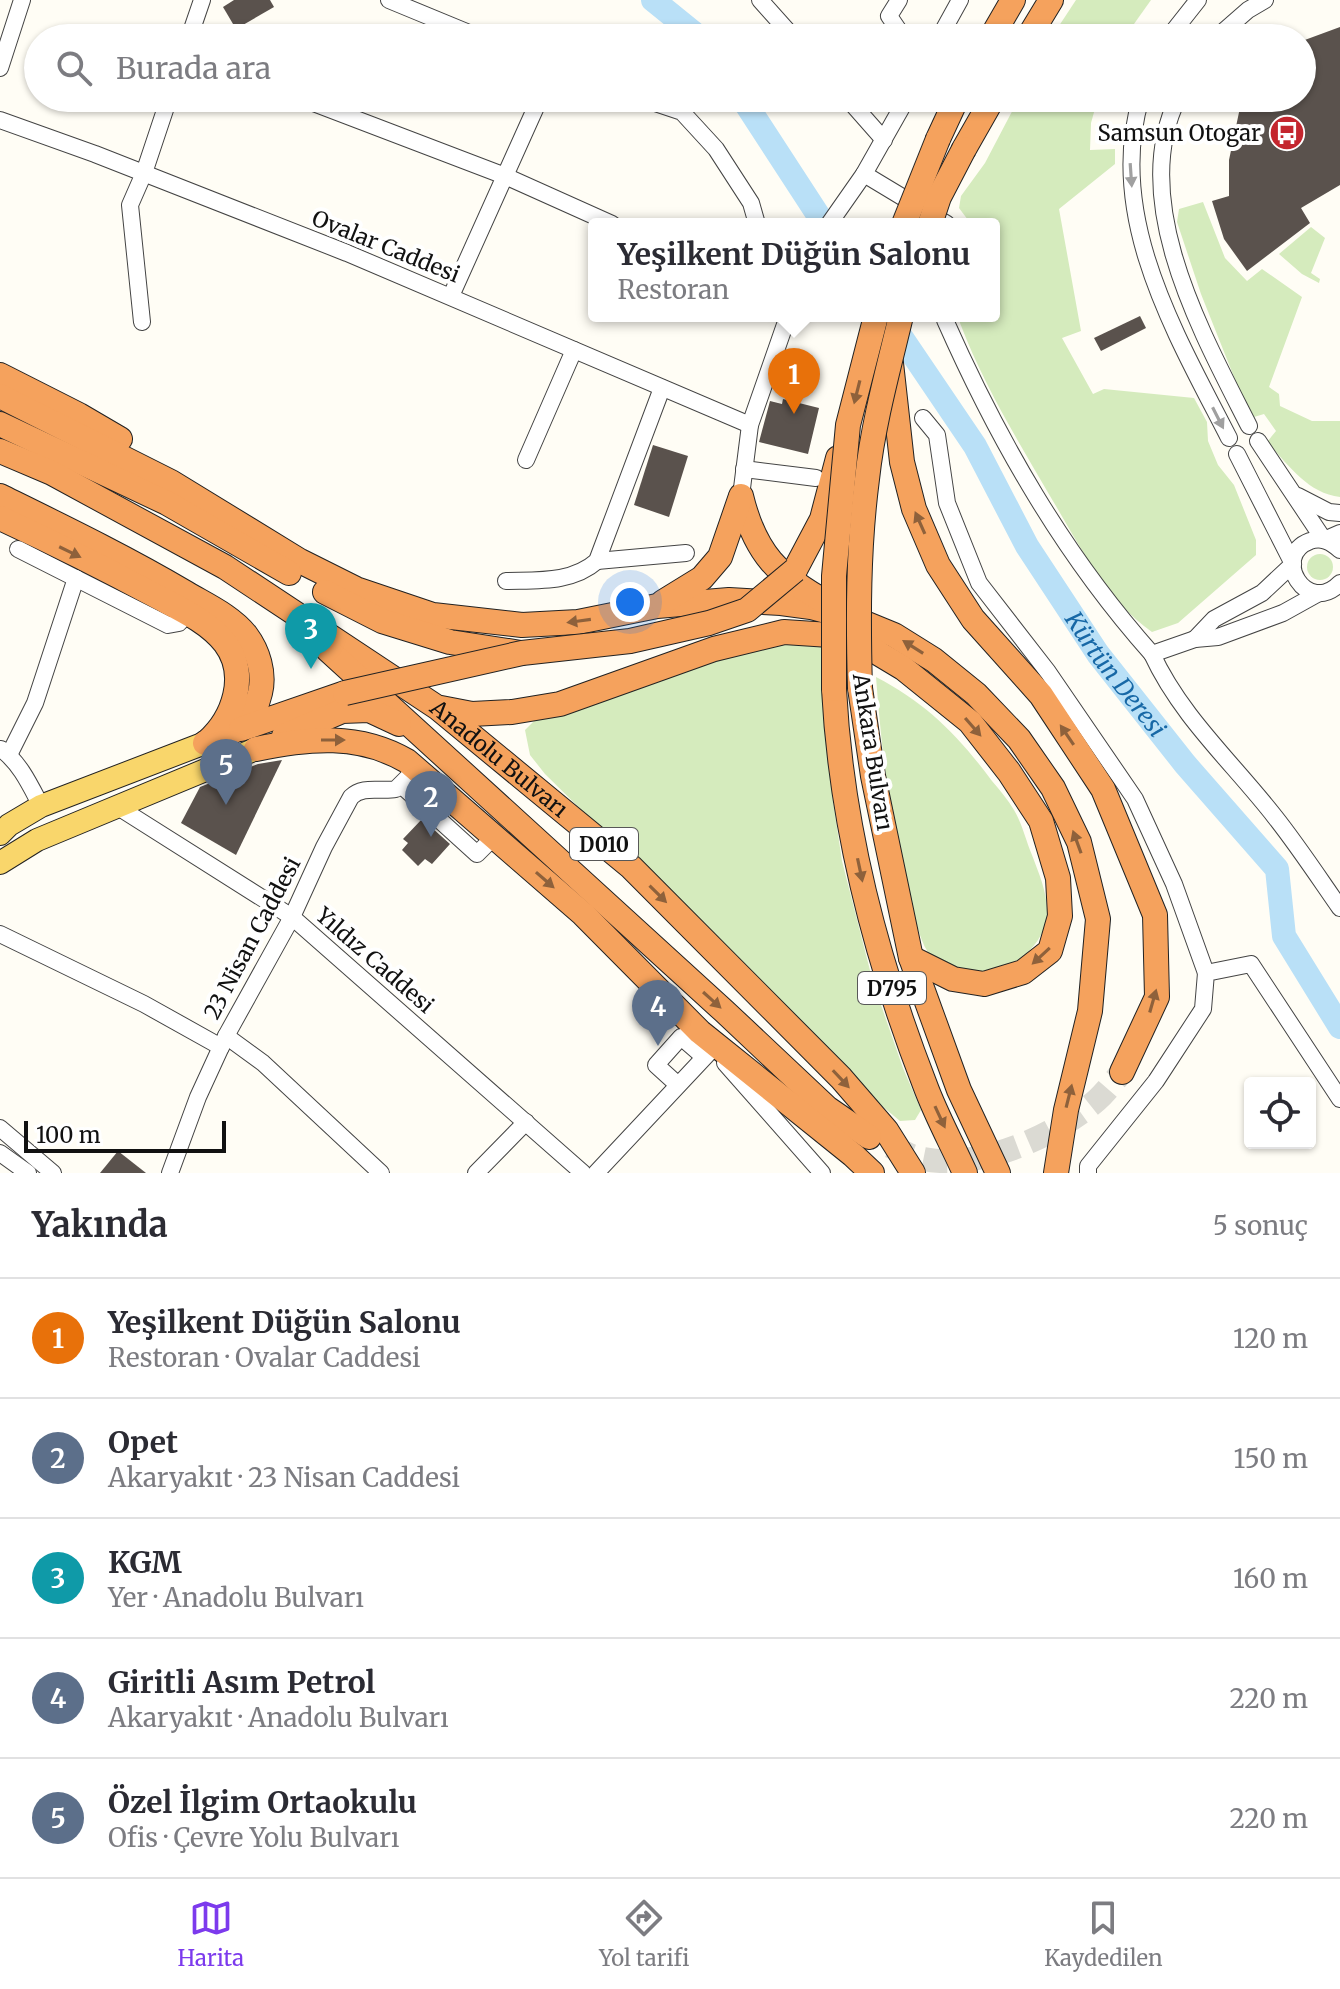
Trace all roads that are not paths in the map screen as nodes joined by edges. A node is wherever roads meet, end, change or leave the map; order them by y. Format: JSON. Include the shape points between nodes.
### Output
{"nodes":[{"id":1,"x":22,"y":0,"type":"edge"},
{"id":2,"x":202,"y":0,"type":"edge"},
{"id":3,"x":389,"y":0,"type":"edge"},
{"id":4,"x":760,"y":0,"type":"edge"},
{"id":5,"x":899,"y":0,"type":"edge"},
{"id":6,"x":960,"y":0,"type":"edge"},
{"id":7,"x":1051,"y":0,"type":"edge"},
{"id":8,"x":1198,"y":0,"type":"edge"},
{"id":9,"x":1265,"y":0,"type":"edge"},
{"id":10,"x":1010,"y":4,"type":"edge"},
{"id":11,"x":194,"y":24,"type":"edge"},
{"id":12,"x":447,"y":24,"type":"edge"},
{"id":13,"x":781,"y":24,"type":"edge"},
{"id":14,"x":894,"y":24,"type":"edge"},
{"id":15,"x":947,"y":24,"type":"edge"},
{"id":16,"x":999,"y":24,"type":"edge"},
{"id":17,"x":1036,"y":24,"type":"edge"},
{"id":18,"x":1179,"y":24,"type":"edge"},
{"id":19,"x":1232,"y":24,"type":"edge"},
{"id":20,"x":0,"y":68,"type":"edge"},
{"id":21,"x":164,"y":112,"type":"edge"},
{"id":22,"x":337,"y":112,"type":"edge"},
{"id":23,"x":534,"y":112,"type":"edge"},
{"id":24,"x":682,"y":112,"type":"edge"},
{"id":25,"x":859,"y":112,"type":"edge"},
{"id":26,"x":899,"y":112,"type":"edge"},
{"id":27,"x":951,"y":112,"type":"edge"},
{"id":28,"x":985,"y":112,"type":"edge"},
{"id":29,"x":1137,"y":112,"type":"edge"},
{"id":30,"x":1174,"y":112,"type":"edge"},
{"id":31,"x":0,"y":120,"type":"edge"},
{"id":32,"x":884,"y":140,"type":"junction"},
{"id":33,"x":144,"y":173,"type":"junction"},
{"id":34,"x":505,"y":176,"type":"junction"},
{"id":35,"x":862,"y":176,"type":"junction"},
{"id":36,"x":599,"y":218,"type":"edge"},
{"id":37,"x":755,"y":218,"type":"edge"},
{"id":38,"x":833,"y":218,"type":"edge"},
{"id":39,"x":906,"y":218,"type":"edge"},
{"id":40,"x":932,"y":218,"type":"edge"},
{"id":41,"x":936,"y":218,"type":"edge"},
{"id":42,"x":451,"y":296,"type":"junction"},
{"id":43,"x":142,"y":322,"type":"dead end"},
{"id":44,"x":786,"y":322,"type":"edge"},
{"id":45,"x":874,"y":322,"type":"edge"},
{"id":46,"x":899,"y":322,"type":"edge"},
{"id":47,"x":946,"y":322,"type":"edge"},
{"id":48,"x":574,"y":350,"type":"junction"},
{"id":49,"x":890,"y":359,"type":"junction"},
{"id":50,"x":0,"y":375,"type":"edge"},
{"id":51,"x":662,"y":388,"type":"junction"},
{"id":52,"x":0,"y":396,"type":"edge"},
{"id":53,"x":923,"y":418,"type":"dead end"},
{"id":54,"x":0,"y":424,"type":"edge"},
{"id":55,"x":750,"y":425,"type":"junction"},
{"id":56,"x":848,"y":425,"type":"junction"},
{"id":57,"x":1249,"y":426,"type":"dead end"},
{"id":58,"x":1229,"y":438,"type":"dead end"},
{"id":59,"x":1258,"y":441,"type":"dead end"},
{"id":60,"x":0,"y":451,"type":"edge"},
{"id":61,"x":1237,"y":454,"type":"dead end"},
{"id":62,"x":526,"y":460,"type":"dead end"},
{"id":63,"x":744,"y":469,"type":"junction"},
{"id":64,"x":816,"y":478,"type":"dead end"},
{"id":65,"x":171,"y":482,"type":"junction"},
{"id":66,"x":1290,"y":491,"type":"junction"},
{"id":67,"x":0,"y":496,"type":"edge"},
{"id":68,"x":741,"y":496,"type":"junction"},
{"id":69,"x":1340,"y":513,"type":"edge"},
{"id":70,"x":0,"y":518,"type":"edge"},
{"id":71,"x":1340,"y":533,"type":"edge"},
{"id":72,"x":1324,"y":540,"type":"junction"},
{"id":73,"x":18,"y":549,"type":"dead end"},
{"id":74,"x":1340,"y":550,"type":"edge"},
{"id":75,"x":686,"y":553,"type":"dead end"},
{"id":76,"x":597,"y":561,"type":"junction"},
{"id":77,"x":1293,"y":564,"type":"junction"},
{"id":78,"x":240,"y":577,"type":"junction"},
{"id":79,"x":76,"y":578,"type":"junction"},
{"id":80,"x":506,"y":581,"type":"dead end"},
{"id":81,"x":1340,"y":583,"type":"edge"},
{"id":82,"x":112,"y":584,"type":"junction"},
{"id":83,"x":1319,"y":593,"type":"junction"},
{"id":84,"x":657,"y":606,"type":"junction"},
{"id":85,"x":855,"y":619,"type":"junction"},
{"id":86,"x":1195,"y":639,"type":"junction"},
{"id":87,"x":522,"y":653,"type":"junction"},
{"id":88,"x":1152,"y":654,"type":"junction"},
{"id":89,"x":438,"y":708,"type":"junction"},
{"id":90,"x":240,"y":729,"type":"junction"},
{"id":91,"x":205,"y":743,"type":"junction"},
{"id":92,"x":256,"y":749,"type":"junction"},
{"id":93,"x":4,"y":751,"type":"edge"},
{"id":94,"x":408,"y":777,"type":"junction"},
{"id":95,"x":489,"y":797,"type":"junction"},
{"id":96,"x":41,"y":806,"type":"junction"},
{"id":97,"x":118,"y":807,"type":"junction"},
{"id":98,"x":0,"y":834,"type":"edge"},
{"id":99,"x":0,"y":863,"type":"edge"},
{"id":100,"x":1340,"y":908,"type":"edge"},
{"id":101,"x":292,"y":917,"type":"junction"},
{"id":102,"x":0,"y":934,"type":"edge"},
{"id":103,"x":911,"y":958,"type":"junction"},
{"id":104,"x":1206,"y":973,"type":"junction"},
{"id":105,"x":223,"y":1041,"type":"junction"},
{"id":106,"x":711,"y":1050,"type":"junction"},
{"id":107,"x":1122,"y":1072,"type":"tunnel mouth"},
{"id":108,"x":678,"y":1085,"type":"junction"},
{"id":109,"x":1340,"y":1099,"type":"edge"},
{"id":110,"x":526,"y":1122,"type":"junction"},
{"id":111,"x":0,"y":1128,"type":"edge"},
{"id":112,"x":869,"y":1137,"type":"tunnel mouth"},
{"id":113,"x":0,"y":1153,"type":"edge"},
{"id":114,"x":28,"y":1173,"type":"edge"},
{"id":115,"x":53,"y":1173,"type":"edge"},
{"id":116,"x":170,"y":1173,"type":"edge"},
{"id":117,"x":381,"y":1173,"type":"edge"},
{"id":118,"x":476,"y":1173,"type":"edge"},
{"id":119,"x":583,"y":1173,"type":"edge"},
{"id":120,"x":596,"y":1173,"type":"edge"},
{"id":121,"x":822,"y":1173,"type":"edge"},
{"id":122,"x":872,"y":1173,"type":"edge"},
{"id":123,"x":913,"y":1173,"type":"edge"},
{"id":124,"x":965,"y":1173,"type":"edge"},
{"id":125,"x":998,"y":1173,"type":"edge"},
{"id":126,"x":1056,"y":1173,"type":"edge"},
{"id":127,"x":1088,"y":1173,"type":"edge"}],
"edges":[{"from":1,"to":20,"type":"street"},
{"from":2,"to":11,"type":"street"},
{"from":3,"to":12,"type":"street"},
{"from":4,"to":13,"type":"street"},
{"from":5,"to":14,"type":"street","via":[[889,16]]},
{"from":6,"to":15,"type":"street"},
{"from":7,"to":17,"type":"highway"},
{"from":8,"to":18,"type":"street"},
{"from":9,"to":19,"type":"street"},
{"from":10,"to":16,"type":"highway"},
{"from":21,"to":33,"type":"street"},
{"from":22,"to":34,"type":"street"},
{"from":23,"to":34,"type":"street"},
{"from":24,"to":37,"type":"street","via":[[716,149]]},
{"from":25,"to":32,"type":"street"},
{"from":26,"to":32,"type":"street"},
{"from":27,"to":39,"type":"highway","bridge":true},
{"from":28,"to":40,"type":"highway","bridge":true},
{"from":29,"to":58,"type":"street","one_way":true,"via":[[1130,167],[1135,213],[1176,334]]},
{"from":30,"to":57,"type":"street","via":[[1164,145],[1161,186],[1167,226],[1184,286]]},
{"from":31,"to":33,"type":"street","name":"Ovalar Caddesi"},
{"from":32,"to":35,"type":"street"},
{"from":33,"to":42,"type":"street","name":"Ovalar Caddesi"},
{"from":33,"to":43,"type":"street","via":[[130,205]]},
{"from":34,"to":36,"type":"street"},
{"from":34,"to":42,"type":"street"},
{"from":35,"to":38,"type":"street"},
{"from":35,"to":41,"type":"street"},
{"from":42,"to":48,"type":"street","name":"Ovalar Caddesi"},
{"from":44,"to":55,"type":"street"},
{"from":45,"to":56,"type":"highway","name":"Ankara Bulvarı","one_way":true,"bridge":true},
{"from":46,"to":49,"type":"highway","name":"Ankara Bulvarı","bridge":true},
{"from":47,"to":88,"type":"street","via":[[979,397],[1036,500],[1109,606]]},
{"from":48,"to":51,"type":"street","name":"Ovalar Caddesi"},
{"from":48,"to":62,"type":"street"},
{"from":49,"to":103,"type":"highway","name":"Ankara Bulvarı","bridge":true,"via":[[867,478],[860,560],[860,688]]},
{"from":107,"to":49,"type":"highway","one_way":true,"via":[[1157,997],[1155,915],[1103,789],[1041,695],[973,619],[938,565],[914,509],[902,462]]},
{"from":50,"to":65,"type":"highway","via":[[125,442]]},
{"from":51,"to":55,"type":"street","name":"Ovalar Caddesi"},
{"from":51,"to":76,"type":"street"},
{"from":52,"to":65,"type":"highway"},
{"from":53,"to":104,"type":"street","via":[[937,435],[947,503],[979,583],[1135,799]]},
{"from":54,"to":87,"type":"highway","via":[[167,503],[382,621],[450,642]]},
{"from":55,"to":63,"type":"street"},
{"from":56,"to":87,"type":"highway","bridge":true,"via":[[822,519],[801,560],[778,587],[747,610],[630,641]]},
{"from":56,"to":124,"type":"highway","name":"Ankara Bulvarı","number":"D795","one_way":true,"bridge":true,"via":[[834,576],[834,689],[843,794],[893,992],[925,1086]]},
{"from":59,"to":66,"type":"street"},
{"from":60,"to":78,"type":"highway","name":"Anadolu Bulvarı","number":"D010","via":[[52,473]]},
{"from":61,"to":77,"type":"street"},
{"from":63,"to":64,"type":"street"},
{"from":63,"to":68,"type":"street"},
{"from":84,"to":65,"type":"highway","one_way":true,"via":[[550,624],[433,615],[356,589],[300,561]]},
{"from":66,"to":69,"type":"street"},
{"from":66,"to":72,"type":"street"},
{"from":67,"to":90,"type":"highway","via":[[142,567],[244,632],[263,680],[253,716]]},
{"from":68,"to":84,"type":"highway","via":[[720,557],[702,578]]},
{"from":68,"to":85,"type":"highway","via":[[747,522],[777,570]]},
{"from":70,"to":82,"type":"highway","one_way":true},
{"from":71,"to":72,"type":"street"},
{"from":72,"to":74,"type":"street"},
{"from":72,"to":77,"type":"street","via":[[1306,543]]},
{"from":73,"to":79,"type":"street"},
{"from":75,"to":76,"type":"street"},
{"from":76,"to":80,"type":"street","via":[[585,572],[557,579]]},
{"from":77,"to":83,"type":"street","via":[[1297,581]]},
{"from":77,"to":86,"type":"street","via":[[1262,593],[1214,619]]},
{"from":78,"to":89,"type":"highway","name":"Anadolu Bulvarı","number":"D010"},
{"from":78,"to":95,"type":"highway"},
{"from":79,"to":82,"type":"street"},
{"from":79,"to":93,"type":"street","via":[[35,703]]},
{"from":81,"to":83,"type":"street"},
{"from":82,"to":91,"type":"highway","via":[[187,613],[225,643],[238,677],[235,698],[226,721]]},
{"from":83,"to":86,"type":"street","via":[[1283,613],[1218,637]]},
{"from":84,"to":85,"type":"highway","via":[[729,600],[781,603]]},
{"from":126,"to":85,"type":"highway","one_way":true,"via":[[1090,1011],[1098,919],[1079,842],[1053,788],[1019,739],[976,694],[894,635]]},
{"from":86,"to":88,"type":"street"},
{"from":87,"to":90,"type":"highway","bridge":true,"via":[[345,693]]},
{"from":88,"to":100,"type":"street","via":[[1183,706],[1276,818]]},
{"from":89,"to":103,"type":"highway","one_way":true,"via":[[472,714],[560,704],[714,649],[784,632],[830,635],[868,647],[970,722],[1041,821],[1058,878],[1060,916],[1050,951],[1023,972],[984,984],[953,979]]},
{"from":89,"to":123,"type":"highway","name":"Anadolu Bulvarı","number":"D010","one_way":true,"via":[[631,867],[841,1078],[886,1130]]},
{"from":90,"to":91,"type":"highway"},
{"from":91,"to":96,"type":"main road"},
{"from":92,"to":94,"type":"highway","one_way":true,"via":[[301,740],[353,740],[386,749]]},
{"from":92,"to":95,"type":"highway","via":[[331,714],[369,710],[398,723]]},
{"from":92,"to":97,"type":"main road"},
{"from":93,"to":96,"type":"street","via":[[27,778]]},
{"from":94,"to":101,"type":"street","name":"23 Nisan Caddesi","via":[[385,791],[358,791],[351,797]]},
{"from":94,"to":106,"type":"highway","one_way":true,"via":[[495,836],[583,914],[700,1032]]},
{"from":95,"to":112,"type":"highway","one_way":true,"via":[[827,1108]]},
{"from":96,"to":98,"type":"main road"},
{"from":97,"to":99,"type":"main road","via":[[37,840]]},
{"from":97,"to":101,"type":"street","name":"Yıldız Caddesi"},
{"from":101,"to":105,"type":"street","name":"23 Nisan Caddesi"},
{"from":101,"to":110,"type":"street","name":"Yıldız Caddesi"},
{"from":102,"to":105,"type":"street"},
{"from":103,"to":125,"type":"highway","name":"Ankara Bulvarı","number":"D795","via":[[959,1090]]},
{"from":104,"to":109,"type":"street","via":[[1251,964]]},
{"from":104,"to":127,"type":"street","via":[[1203,1009],[1156,1081],[1088,1166]]},
{"from":105,"to":116,"type":"street","name":"23 Nisan Caddesi"},
{"from":105,"to":117,"type":"street","via":[[263,1063]]},
{"from":106,"to":108,"type":"street"},
{"from":106,"to":108,"type":"street","via":[[681,1037],[656,1065]]},
{"from":106,"to":121,"type":"street"},
{"from":106,"to":122,"type":"highway"},
{"from":108,"to":120,"type":"street"},
{"from":110,"to":118,"type":"street"},
{"from":110,"to":119,"type":"street","name":"Yıldız Caddesi"},
{"from":111,"to":115,"type":"street"},
{"from":113,"to":114,"type":"street"}]}
